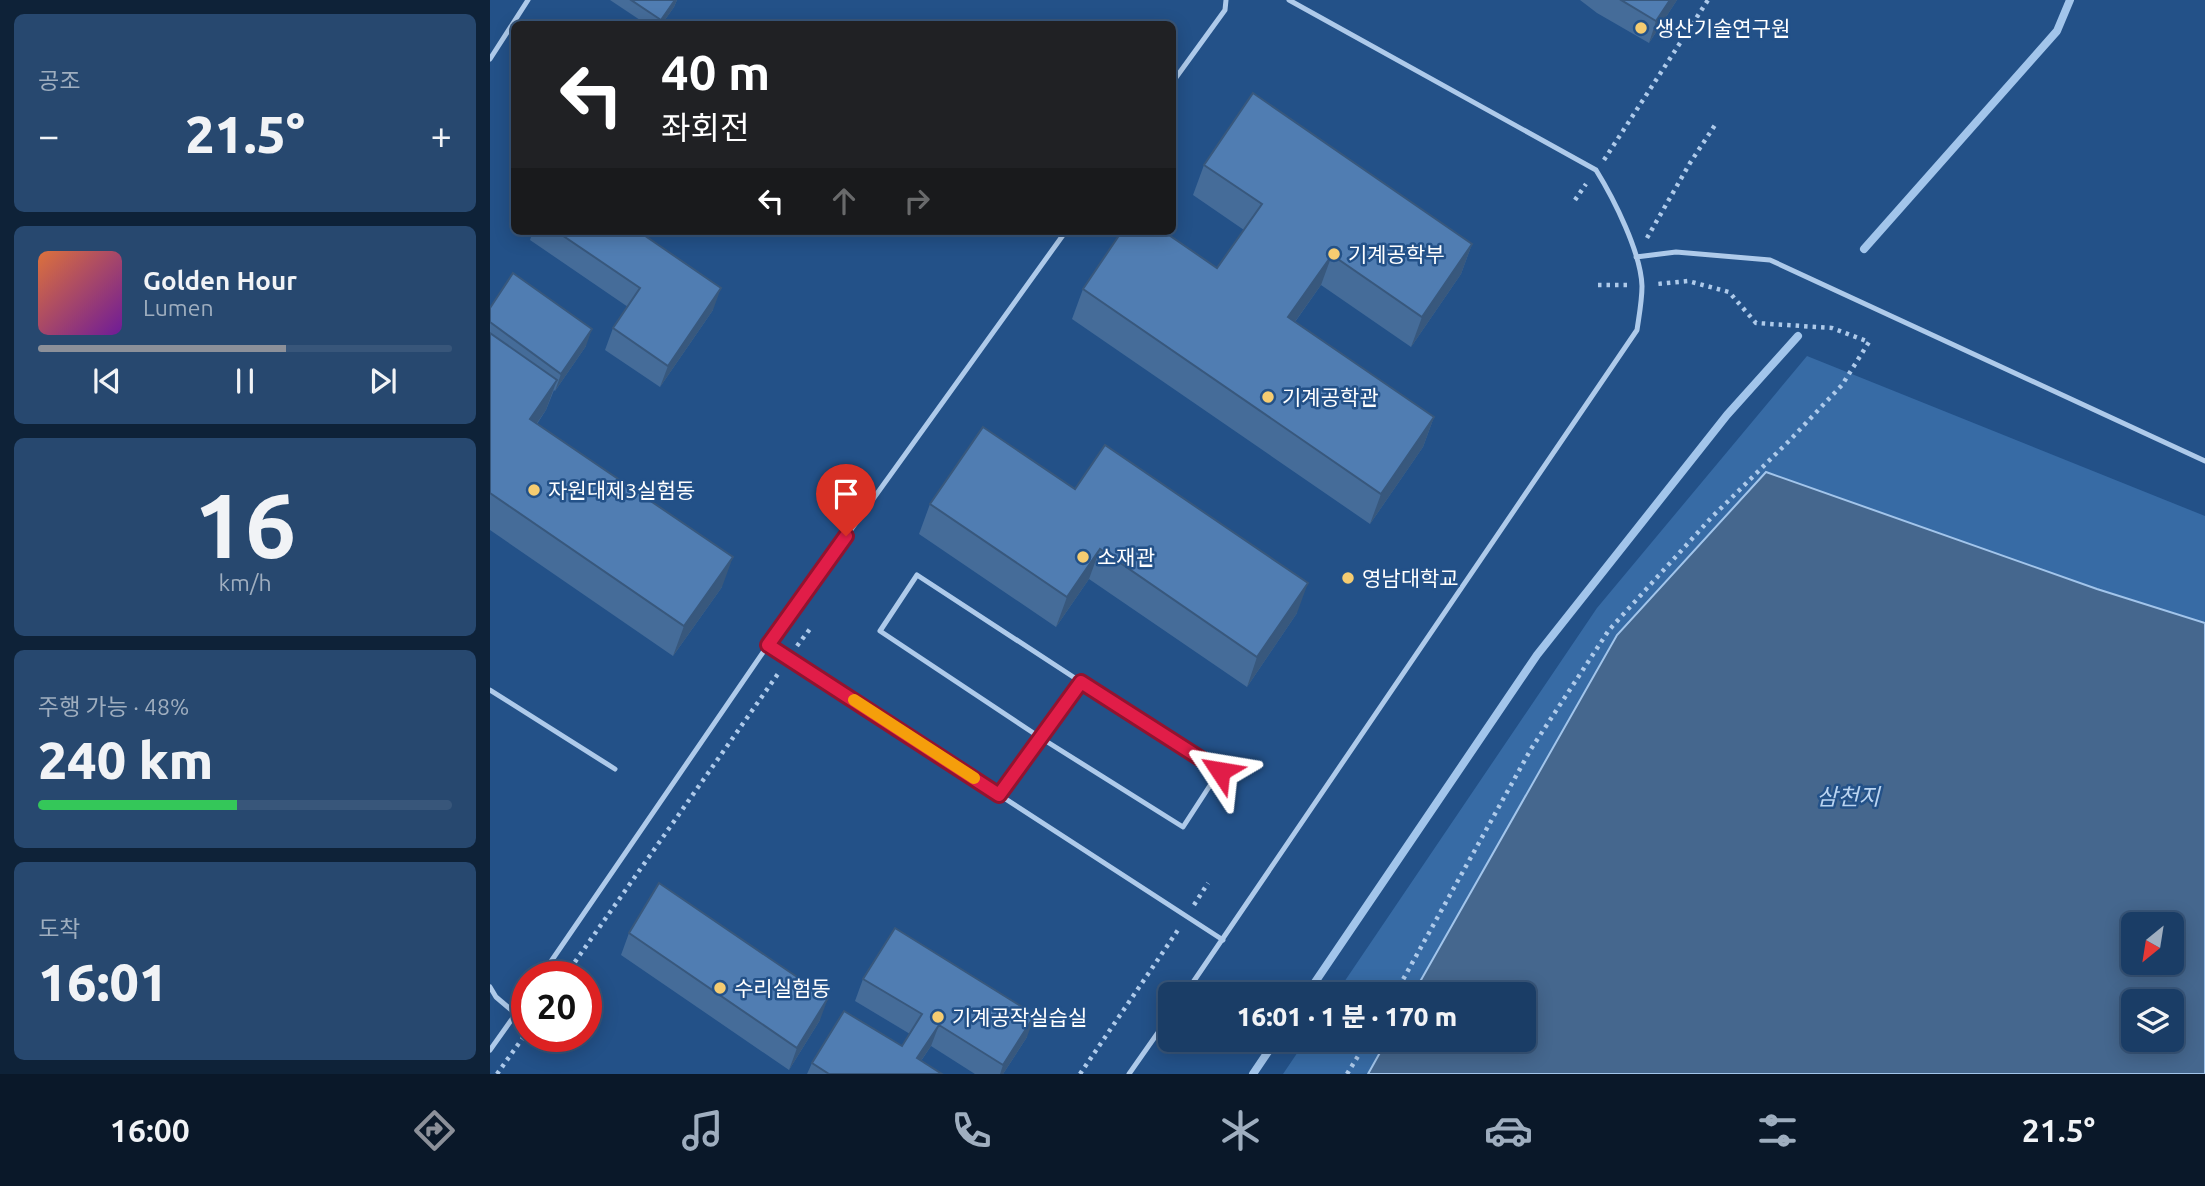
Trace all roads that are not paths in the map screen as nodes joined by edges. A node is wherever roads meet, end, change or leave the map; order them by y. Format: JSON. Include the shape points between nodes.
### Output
{"nodes":[{"id":1,"x":528,"y":0,"type":"edge"},
{"id":2,"x":1226,"y":0,"type":"edge"},
{"id":3,"x":1289,"y":0,"type":"edge"},
{"id":4,"x":514,"y":21,"type":"edge"},
{"id":5,"x":511,"y":26,"type":"edge"},
{"id":6,"x":490,"y":59,"type":"edge"},
{"id":7,"x":1176,"y":77,"type":"edge"},
{"id":8,"x":1063,"y":235,"type":"edge"},
{"id":9,"x":1636,"y":257,"type":"junction"},
{"id":10,"x":2205,"y":461,"type":"edge"},
{"id":11,"x":768,"y":645,"type":"junction"},
{"id":12,"x":1081,"y":682,"type":"junction"},
{"id":13,"x":490,"y":690,"type":"edge"},
{"id":14,"x":1041,"y":738,"type":"junction"},
{"id":15,"x":615,"y":769,"type":"dead end"},
{"id":16,"x":999,"y":795,"type":"junction"},
{"id":17,"x":1223,"y":940,"type":"junction"},
{"id":18,"x":551,"y":961,"type":"edge"},
{"id":19,"x":1193,"y":982,"type":"edge"},
{"id":20,"x":490,"y":987,"type":"edge"},
{"id":21,"x":493,"y":998,"type":"edge"},
{"id":22,"x":511,"y":1011,"type":"edge"},
{"id":23,"x":511,"y":1021,"type":"edge"},
{"id":24,"x":1158,"y":1033,"type":"edge"},
{"id":25,"x":490,"y":1050,"type":"edge"},
{"id":26,"x":1129,"y":1074,"type":"edge"}],
"edges":[{"from":1,"to":4,"type":"lane"},
{"from":2,"to":7,"type":"lane","via":[[1225,10]]},
{"from":3,"to":9,"type":"lane","via":[[1596,170],[1613,198]]},
{"from":5,"to":6,"type":"lane"},
{"from":8,"to":11,"type":"lane"},
{"from":9,"to":10,"type":"lane","via":[[1676,253],[1770,260]]},
{"from":9,"to":17,"type":"lane","via":[[1642,286],[1637,330]]},
{"from":11,"to":16,"type":"lane"},
{"from":11,"to":18,"type":"lane"},
{"from":12,"to":14,"type":"lane"},
{"from":12,"to":14,"type":"lane","via":[[1220,771],[1183,827]]},
{"from":12,"to":14,"type":"lane","via":[[917,575],[880,631]]},
{"from":13,"to":15,"type":"lane"},
{"from":14,"to":16,"type":"lane"},
{"from":16,"to":17,"type":"lane"},
{"from":17,"to":19,"type":"lane"},
{"from":20,"to":21,"type":"lane"},
{"from":21,"to":22,"type":"lane"},
{"from":23,"to":25,"type":"lane"},
{"from":24,"to":26,"type":"lane"}]}
